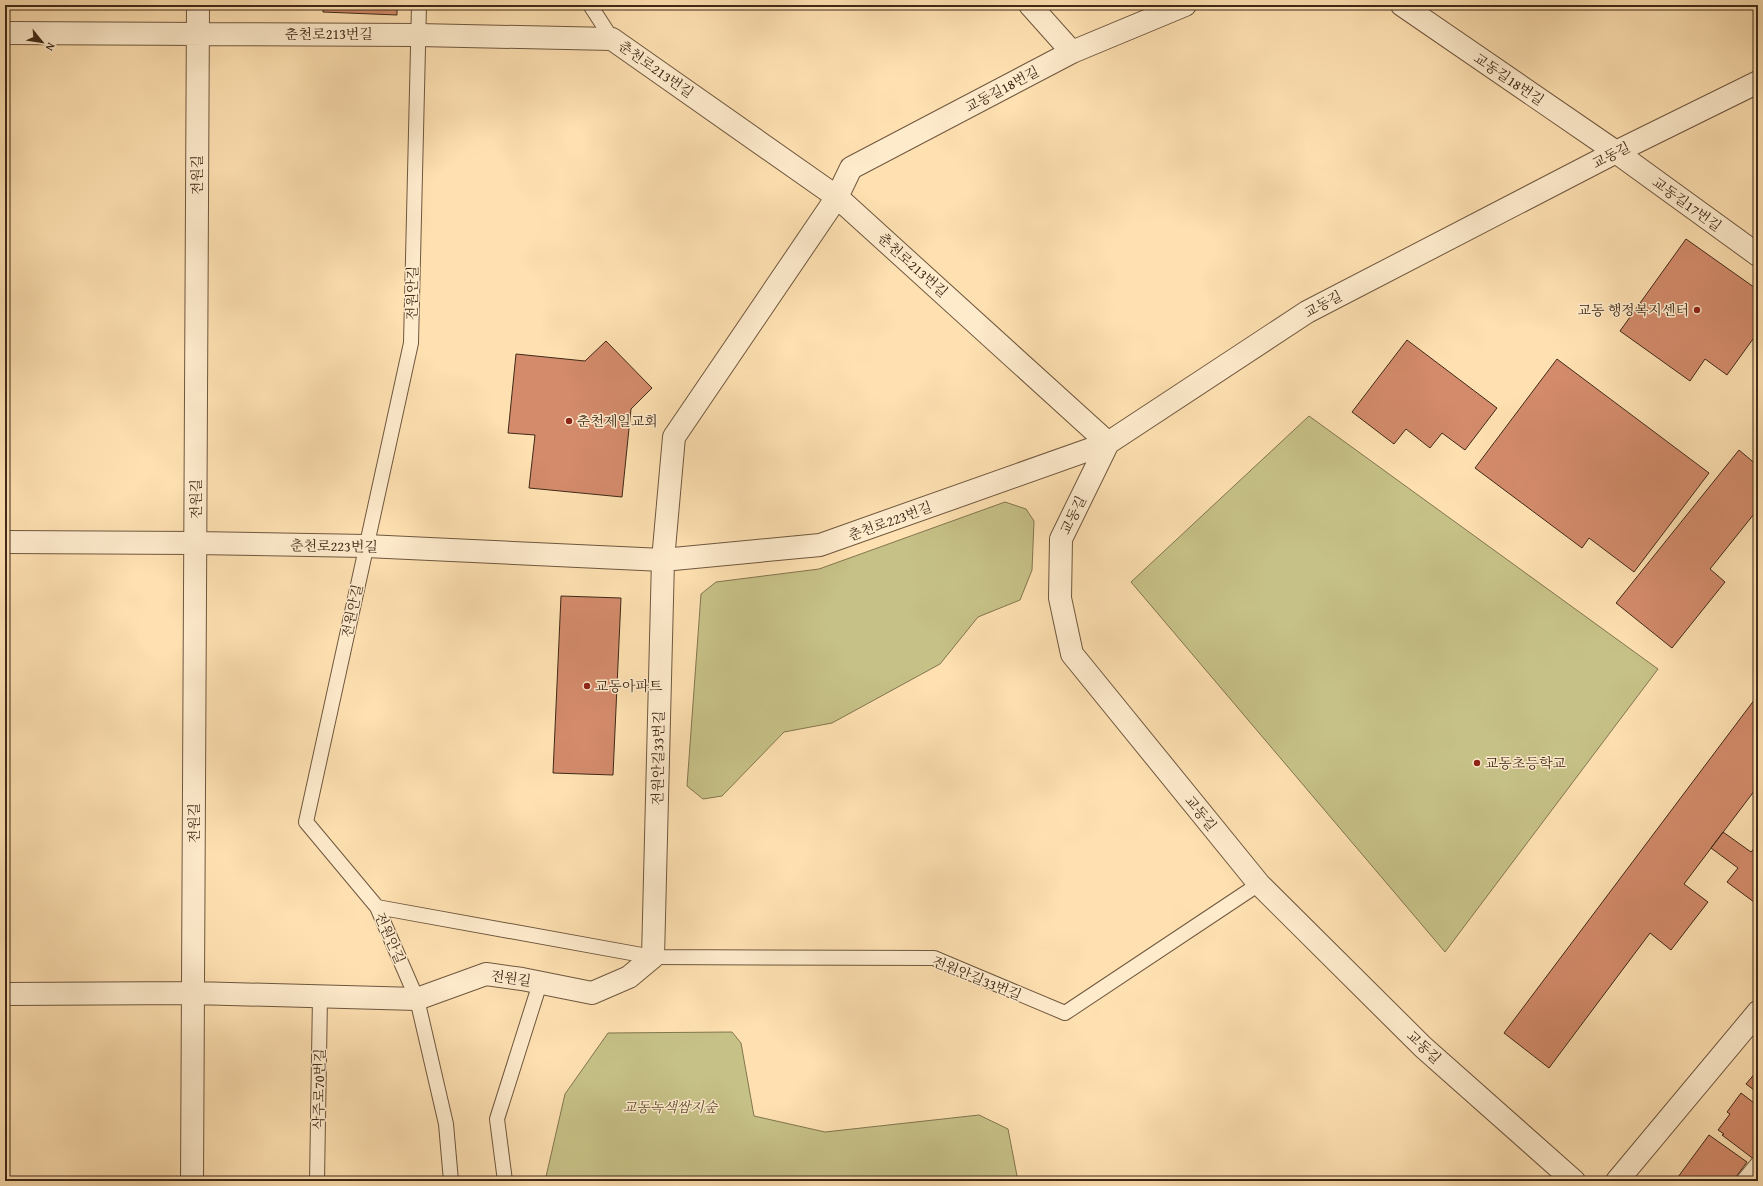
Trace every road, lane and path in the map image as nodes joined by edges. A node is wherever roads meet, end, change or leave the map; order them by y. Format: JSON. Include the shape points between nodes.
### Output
{"nodes":[{"id":1,"x":198,"y":5,"type":"edge"},
{"id":2,"x":419,"y":5,"type":"edge"},
{"id":3,"x":590,"y":5,"type":"edge"},
{"id":4,"x":1030,"y":5,"type":"edge"},
{"id":5,"x":1185,"y":5,"type":"edge"},
{"id":6,"x":1402,"y":5,"type":"edge"},
{"id":7,"x":1429,"y":13,"type":"edge"},
{"id":8,"x":5,"y":33,"type":"edge"},
{"id":9,"x":198,"y":34,"type":"junction"},
{"id":10,"x":418,"y":35,"type":"junction"},
{"id":11,"x":612,"y":39,"type":"junction"},
{"id":12,"x":1072,"y":52,"type":"junction"},
{"id":13,"x":1758,"y":82,"type":"edge"},
{"id":14,"x":1616,"y":152,"type":"junction"},
{"id":15,"x":837,"y":197,"type":"junction"},
{"id":16,"x":1758,"y":255,"type":"edge"},
{"id":17,"x":1108,"y":443,"type":"junction"},
{"id":18,"x":5,"y":542,"type":"edge"},
{"id":19,"x":196,"y":543,"type":"junction"},
{"id":20,"x":366,"y":546,"type":"junction"},
{"id":21,"x":663,"y":560,"type":"junction"},
{"id":22,"x":1259,"y":884,"type":"junction"},
{"id":23,"x":377,"y":907,"type":"junction"},
{"id":24,"x":653,"y":957,"type":"junction"},
{"id":25,"x":540,"y":983,"type":"junction"},
{"id":26,"x":194,"y":993,"type":"junction"},
{"id":27,"x":5,"y":994,"type":"edge"},
{"id":28,"x":320,"y":996,"type":"junction"},
{"id":29,"x":417,"y":999,"type":"junction"},
{"id":30,"x":1758,"y":1012,"type":"edge"},
{"id":31,"x":1758,"y":1163,"type":"edge"},
{"id":32,"x":192,"y":1181,"type":"edge"},
{"id":33,"x":318,"y":1181,"type":"edge"},
{"id":34,"x":451,"y":1181,"type":"edge"},
{"id":35,"x":505,"y":1181,"type":"edge"},
{"id":36,"x":1574,"y":1181,"type":"edge"},
{"id":37,"x":1617,"y":1181,"type":"edge"},
{"id":38,"x":1743,"y":1181,"type":"edge"}],
"edges":[{"from":1,"to":9,"type":"street","name":"전원길"},
{"from":2,"to":10,"type":"lane","name":"전원안길"},
{"from":3,"to":11,"type":"lane"},
{"from":4,"to":12,"type":"street"},
{"from":5,"to":12,"type":"street","name":"교동길18번길"},
{"from":6,"to":7,"type":"street","name":"교동길18번길"},
{"from":7,"to":14,"type":"street","name":"교동길18번길"},
{"from":8,"to":9,"type":"street","name":"춘천로213번길"},
{"from":9,"to":10,"type":"street","name":"춘천로213번길"},
{"from":9,"to":19,"type":"street","name":"전원길"},
{"from":10,"to":11,"type":"street","name":"춘천로213번길"},
{"from":10,"to":20,"type":"lane","name":"전원안길","via":[[411,343]]},
{"from":11,"to":15,"type":"street","name":"춘천로213번길"},
{"from":12,"to":15,"type":"street","name":"교동길18번길","via":[[851,168]]},
{"from":13,"to":14,"type":"street","name":"교동길"},
{"from":14,"to":16,"type":"street","name":"교동길17번길"},
{"from":14,"to":17,"type":"street","name":"교동길","via":[[1306,312]]},
{"from":15,"to":17,"type":"street","name":"춘천로213번길"},
{"from":15,"to":21,"type":"street","via":[[674,437]]},
{"from":17,"to":21,"type":"street","name":"춘천로223번길","via":[[820,545]]},
{"from":17,"to":22,"type":"street","name":"교동길","via":[[1061,539],[1060,598],[1072,654]]},
{"from":18,"to":19,"type":"street","name":"춘천로223번길"},
{"from":19,"to":20,"type":"street","name":"춘천로223번길"},
{"from":19,"to":26,"type":"street","name":"전원길"},
{"from":20,"to":21,"type":"street","name":"춘천로223번길"},
{"from":20,"to":23,"type":"lane","name":"전원안길","via":[[306,822]]},
{"from":21,"to":24,"type":"street","name":"전원안길33번길"},
{"from":22,"to":24,"type":"lane","name":"전원안길33번길","via":[[1065,1013],[934,958]]},
{"from":22,"to":36,"type":"street","name":"교동길","via":[[1423,1047]]},
{"from":23,"to":24,"type":"lane","name":"전원안길33번길"},
{"from":23,"to":29,"type":"lane","name":"전원안길"},
{"from":24,"to":25,"type":"street","name":"전원길","via":[[629,977],[592,993]]},
{"from":25,"to":29,"type":"street","name":"전원길","via":[[486,974]]},
{"from":25,"to":35,"type":"lane","via":[[497,1119]]},
{"from":26,"to":27,"type":"street","name":"전원길"},
{"from":26,"to":28,"type":"street","name":"전원길"},
{"from":26,"to":32,"type":"street","name":"전원길"},
{"from":28,"to":29,"type":"street","name":"전원길"},
{"from":28,"to":33,"type":"lane","name":"삭주로70번길"},
{"from":29,"to":34,"type":"lane","name":"전원안길","via":[[446,1124]]},
{"from":30,"to":37,"type":"street"},
{"from":31,"to":38,"type":"lane"}]}
